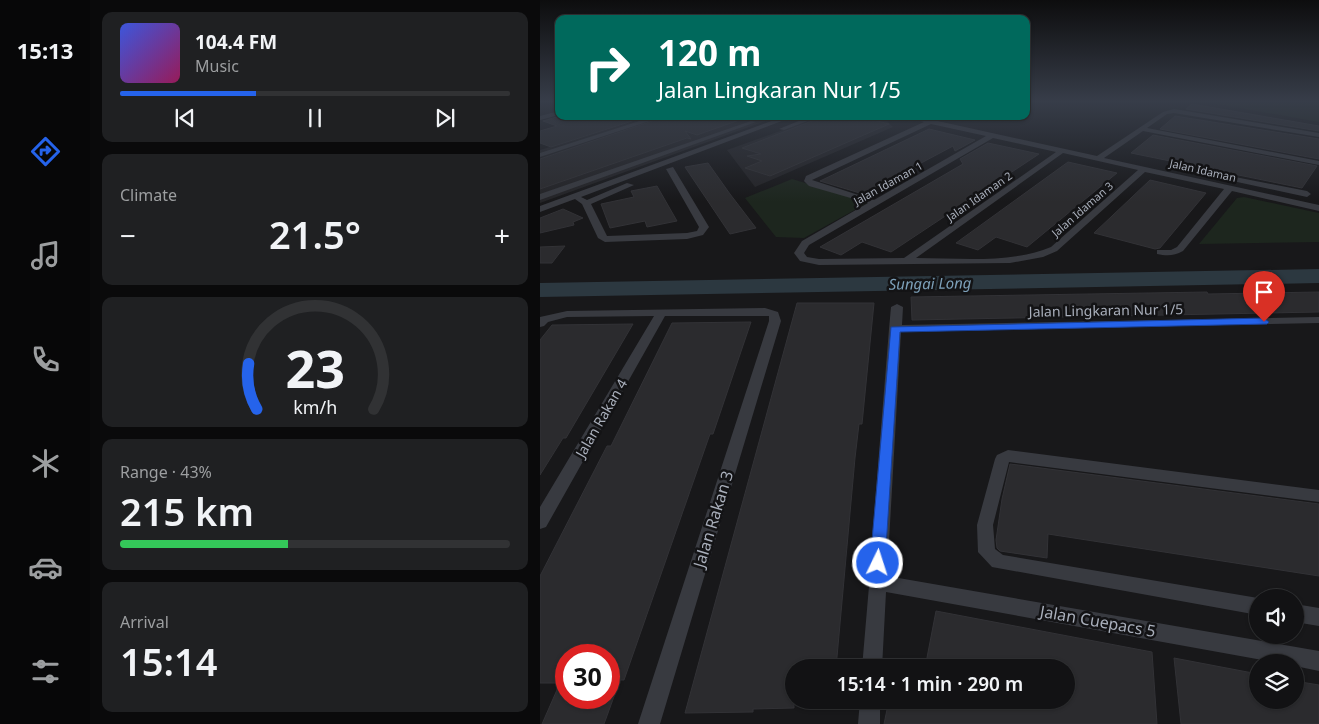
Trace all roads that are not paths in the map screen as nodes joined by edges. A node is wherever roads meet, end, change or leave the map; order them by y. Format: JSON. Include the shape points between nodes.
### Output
{"nodes":[{"id":1,"x":576,"y":135,"type":"edge"},
{"id":2,"x":603,"y":135,"type":"edge"},
{"id":3,"x":728,"y":135,"type":"edge"},
{"id":4,"x":730,"y":135,"type":"edge"},
{"id":5,"x":753,"y":135,"type":"edge"},
{"id":6,"x":902,"y":135,"type":"edge"},
{"id":7,"x":993,"y":135,"type":"joint"},
{"id":8,"x":1133,"y":135,"type":"edge"},
{"id":9,"x":1172,"y":135,"type":"edge"},
{"id":10,"x":549,"y":143,"type":"dead end"},
{"id":11,"x":1063,"y":150,"type":"junction"},
{"id":12,"x":1108,"y":152,"type":"junction"},
{"id":13,"x":1118,"y":154,"type":"dead end"},
{"id":14,"x":540,"y":155,"type":"edge"},
{"id":15,"x":1099,"y":158,"type":"junction"},
{"id":16,"x":1155,"y":162,"type":"dead end"},
{"id":17,"x":1319,"y":163,"type":"edge"},
{"id":18,"x":1146,"y":164,"type":"junction"},
{"id":19,"x":1164,"y":164,"type":"dead end"},
{"id":20,"x":670,"y":169,"type":"junction"},
{"id":21,"x":1230,"y":188,"type":"junction"},
{"id":22,"x":1307,"y":194,"type":"dead end"},
{"id":23,"x":540,"y":197,"type":"edge"},
{"id":24,"x":575,"y":197,"type":"junction"},
{"id":25,"x":586,"y":203,"type":"junction"},
{"id":26,"x":876,"y":203,"type":"junction"},
{"id":27,"x":1319,"y":208,"type":"edge"},
{"id":28,"x":540,"y":209,"type":"edge"},
{"id":29,"x":1160,"y":252,"type":"dead end"},
{"id":30,"x":799,"y":253,"type":"joint"},
{"id":31,"x":908,"y":259,"type":"junction"},
{"id":32,"x":897,"y":307,"type":"dead end"},
{"id":33,"x":661,"y":313,"type":"junction"},
{"id":34,"x":1319,"y":320,"type":"edge"},
{"id":35,"x":542,"y":322,"type":"edge"},
{"id":36,"x":894,"y":329,"type":"junction"},
{"id":37,"x":1319,"y":496,"type":"edge"},
{"id":38,"x":540,"y":522,"type":"edge"},
{"id":39,"x":876,"y":582,"type":"junction"},
{"id":40,"x":1249,"y":605,"type":"edge"},
{"id":41,"x":1304,"y":614,"type":"edge"},
{"id":42,"x":1319,"y":617,"type":"edge"},
{"id":43,"x":872,"y":659,"type":"edge"},
{"id":44,"x":1319,"y":661,"type":"edge"},
{"id":45,"x":870,"y":709,"type":"edge"},
{"id":46,"x":650,"y":724,"type":"edge"},
{"id":47,"x":869,"y":724,"type":"edge"}],
"edges":[{"from":1,"to":10,"type":"street"},
{"from":2,"to":14,"type":"street"},
{"from":3,"to":23,"type":"street"},
{"from":4,"to":24,"type":"street"},
{"from":5,"to":20,"type":"street"},
{"from":6,"to":26,"type":"street","via":[[809,178],[812,184]]},
{"from":7,"to":11,"type":"street","name":"Jalan Idaman"},
{"from":7,"to":26,"type":"street","name":"Jalan Idaman 1"},
{"from":8,"to":12,"type":"street"},
{"from":9,"to":17,"type":"street"},
{"from":11,"to":15,"type":"street","name":"Jalan Idaman"},
{"from":11,"to":31,"type":"street","name":"Jalan Idaman 2"},
{"from":12,"to":13,"type":"street"},
{"from":12,"to":15,"type":"street"},
{"from":15,"to":18,"type":"street","name":"Jalan Idaman"},
{"from":16,"to":18,"type":"street"},
{"from":18,"to":21,"type":"street","name":"Jalan Idaman"},
{"from":18,"to":31,"type":"street","name":"Jalan Idaman 3","via":[[1054,249],[1040,255],[1010,260]]},
{"from":19,"to":22,"type":"street"},
{"from":20,"to":25,"type":"street"},
{"from":20,"to":25,"type":"street","via":[[704,227],[700,233],[605,239]]},
{"from":21,"to":27,"type":"street","name":"Jalan Idaman"},
{"from":21,"to":29,"type":"street","via":[[1180,249],[1173,254]]},
{"from":24,"to":25,"type":"street"},
{"from":24,"to":28,"type":"street"},
{"from":26,"to":30,"type":"street","name":"Jalan Idaman 1","via":[[805,243]]},
{"from":30,"to":31,"type":"street","name":"Jalan Idaman 3","via":[[804,259],[819,262]]},
{"from":32,"to":36,"type":"street"},
{"from":33,"to":35,"type":"street","via":[[567,314]]},
{"from":33,"to":38,"type":"street","name":"Jalan Rakan 4"},
{"from":33,"to":46,"type":"street","name":"Jalan Rakan 3","via":[[765,311],[774,314],[775,322]]},
{"from":34,"to":36,"type":"street","name":"Jalan Lingkaran Nur 1/5"},
{"from":36,"to":39,"type":"street"},
{"from":37,"to":40,"type":"street","via":[[1008,456],[1002,459],[985,525],[987,552],[998,562]]},
{"from":39,"to":43,"type":"street"},
{"from":39,"to":44,"type":"street","name":"Jalan Cuepacs 5"},
{"from":41,"to":42,"type":"street"},
{"from":45,"to":47,"type":"street"}]}
